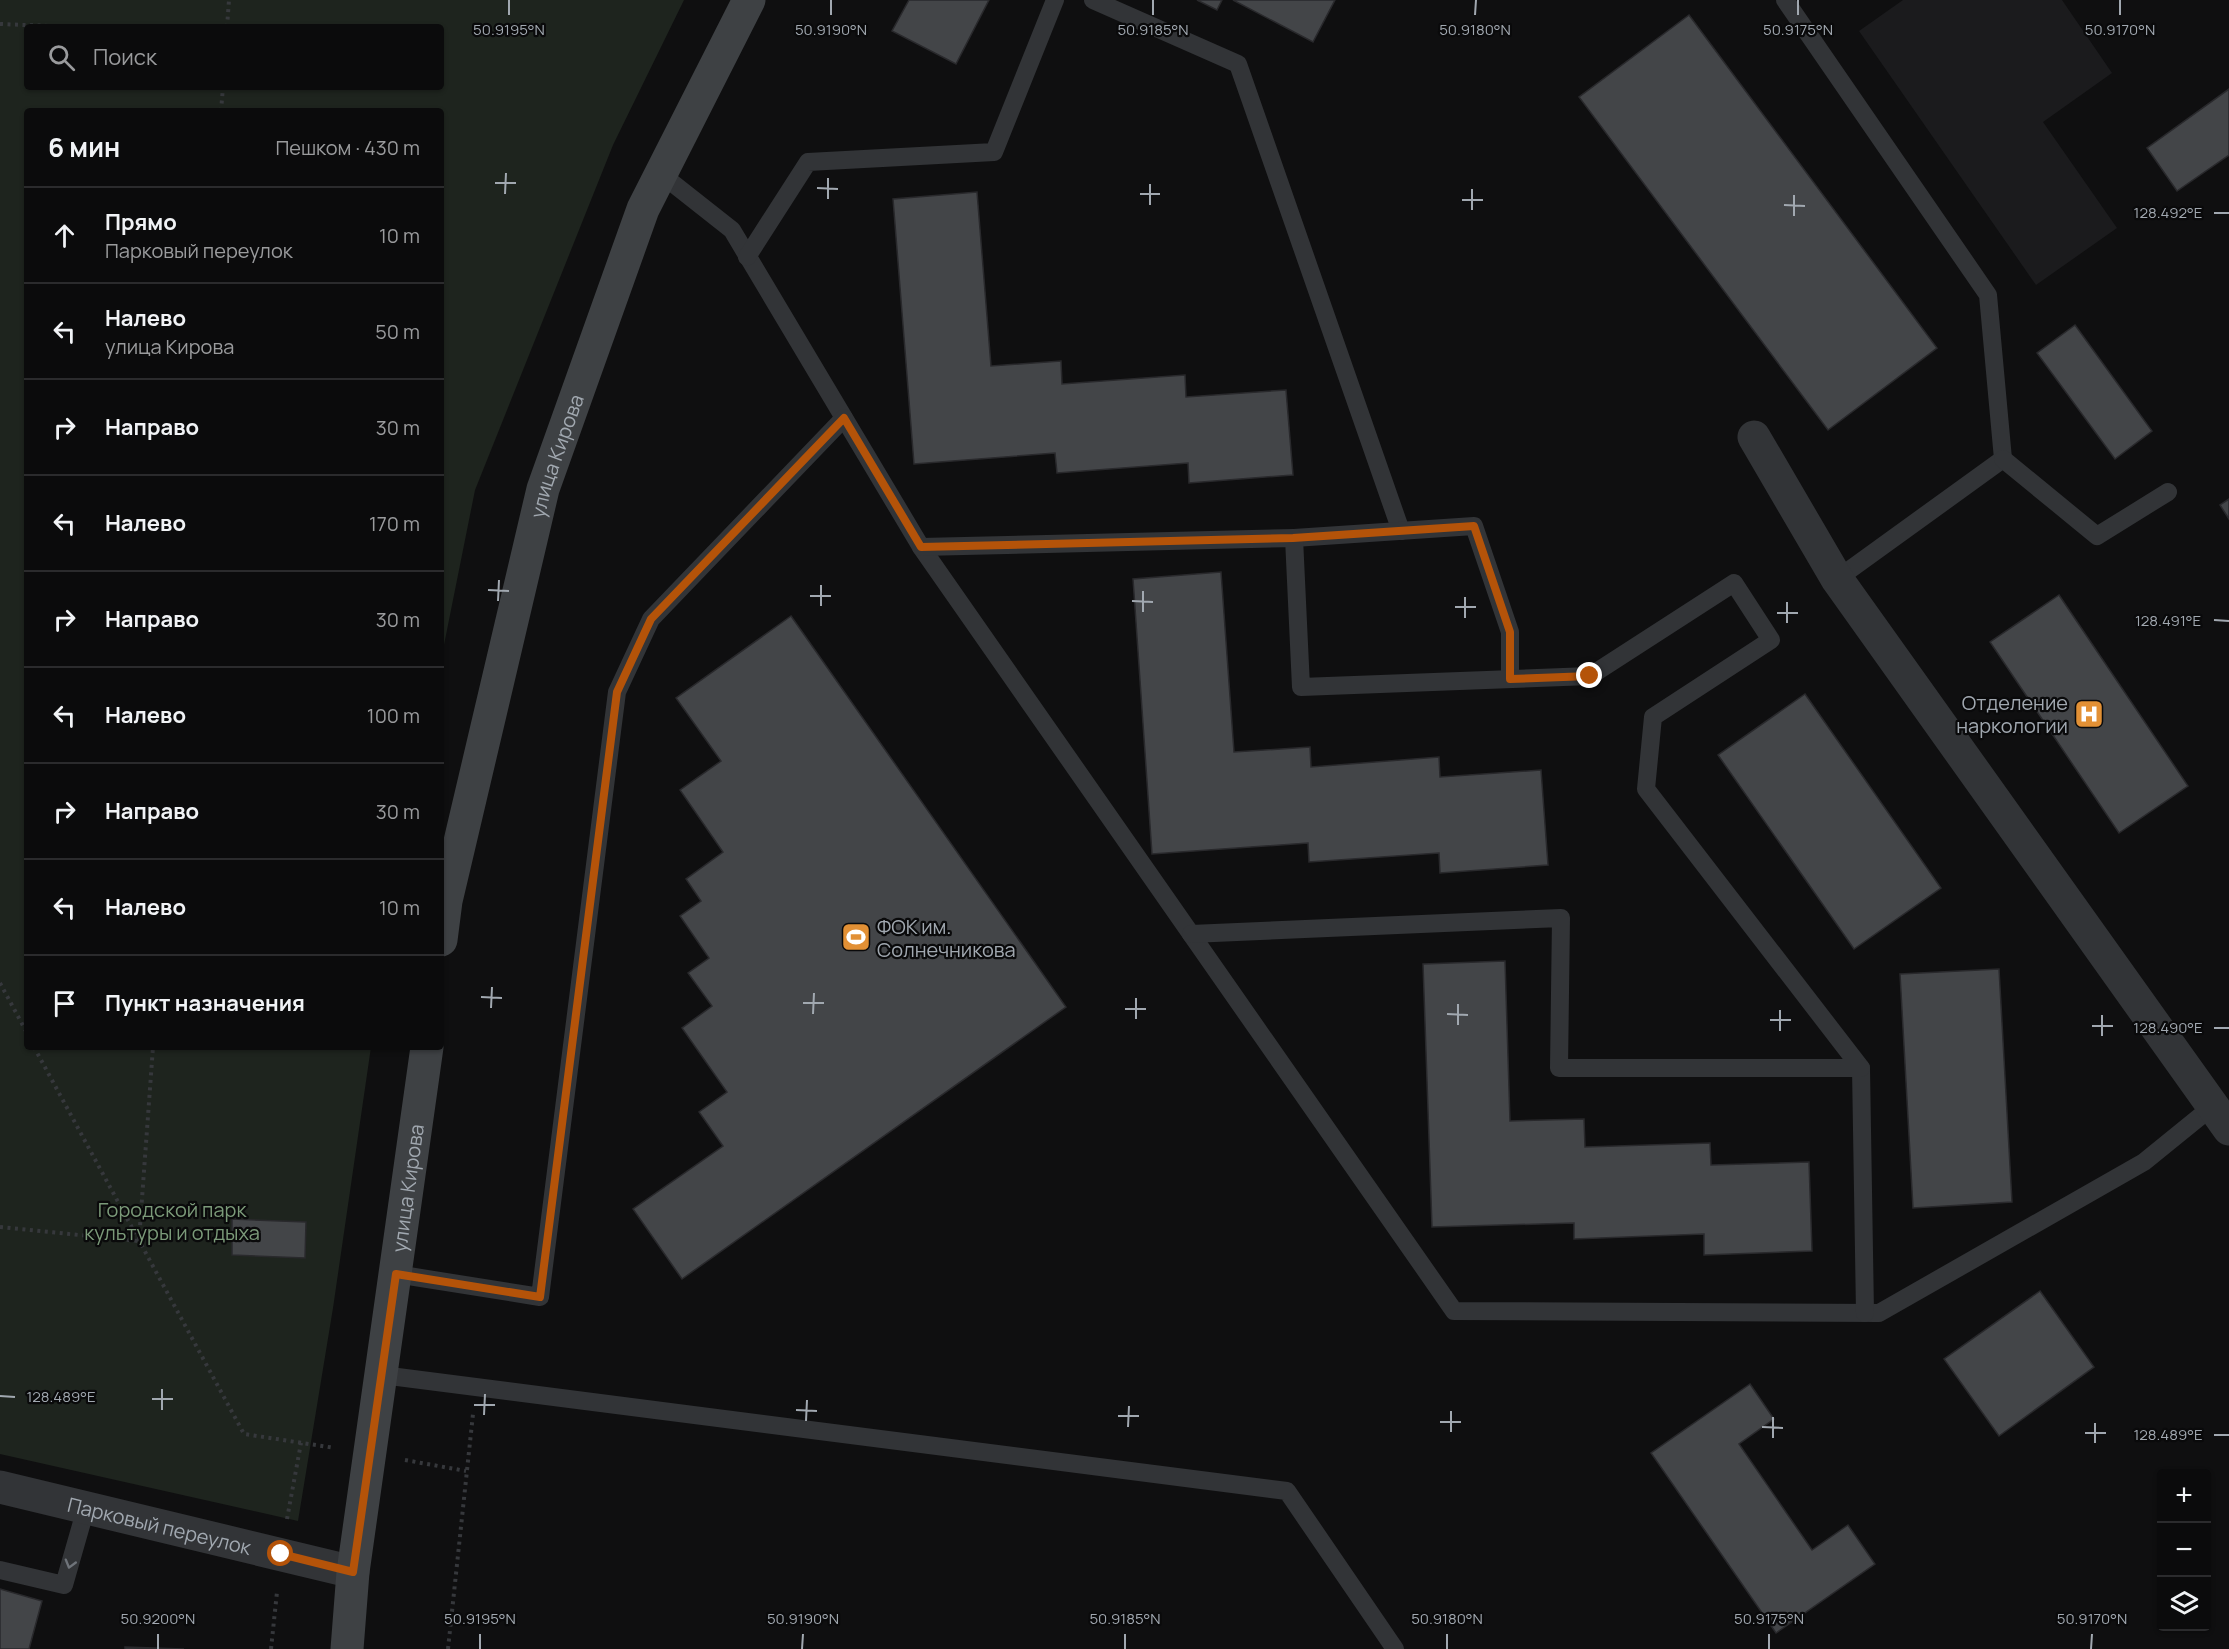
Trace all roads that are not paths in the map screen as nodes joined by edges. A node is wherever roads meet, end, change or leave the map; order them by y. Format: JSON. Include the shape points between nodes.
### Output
{"nodes":[{"id":1,"x":749,"y":0,"type":"edge"},
{"id":2,"x":1055,"y":0,"type":"edge"},
{"id":3,"x":1093,"y":0,"type":"edge"},
{"id":4,"x":1785,"y":0,"type":"edge"},
{"id":5,"x":661,"y":174,"type":"junction"},
{"id":6,"x":747,"y":257,"type":"junction"},
{"id":7,"x":844,"y":418,"type":"junction"},
{"id":8,"x":1754,"y":437,"type":"dead end"},
{"id":9,"x":2002,"y":459,"type":"junction"},
{"id":10,"x":2168,"y":492,"type":"dead end"},
{"id":11,"x":1401,"y":531,"type":"junction"},
{"id":12,"x":1293,"y":538,"type":"junction"},
{"id":13,"x":921,"y":547,"type":"junction"},
{"id":14,"x":1837,"y":579,"type":"junction"},
{"id":15,"x":1510,"y":679,"type":"junction"},
{"id":16,"x":444,"y":917,"type":"edge"},
{"id":17,"x":1191,"y":934,"type":"junction"},
{"id":18,"x":427,"y":1050,"type":"edge"},
{"id":19,"x":1861,"y":1068,"type":"junction"},
{"id":20,"x":2221,"y":1118,"type":"edge"},
{"id":21,"x":396,"y":1274,"type":"junction"},
{"id":22,"x":1864,"y":1313,"type":"junction"},
{"id":23,"x":382,"y":1375,"type":"junction"},
{"id":24,"x":0,"y":1487,"type":"edge"},
{"id":25,"x":86,"y":1508,"type":"junction"},
{"id":26,"x":0,"y":1570,"type":"edge"},
{"id":27,"x":353,"y":1572,"type":"junction"},
{"id":28,"x":347,"y":1649,"type":"edge"},
{"id":29,"x":1395,"y":1649,"type":"edge"}],
"edges":[{"from":1,"to":5,"type":"main road","name":"улица Кирова"},
{"from":2,"to":6,"type":"lane","via":[[994,152],[808,162]]},
{"from":3,"to":11,"type":"lane","via":[[1238,64]]},
{"from":4,"to":9,"type":"lane","via":[[1988,295]]},
{"from":5,"to":6,"type":"lane","via":[[732,230]]},
{"from":5,"to":16,"type":"main road","name":"улица Кирова","via":[[643,209],[543,489]]},
{"from":6,"to":7,"type":"lane"},
{"from":7,"to":13,"type":"lane"},
{"from":7,"to":21,"type":"lane","via":[[651,619],[617,692],[540,1297]]},
{"from":8,"to":14,"type":"street"},
{"from":9,"to":10,"type":"lane","via":[[2097,536]]},
{"from":9,"to":14,"type":"lane"},
{"from":11,"to":12,"type":"lane"},
{"from":11,"to":15,"type":"lane","via":[[1474,526],[1510,632]]},
{"from":12,"to":13,"type":"lane"},
{"from":12,"to":15,"type":"lane","via":[[1301,687]]},
{"from":13,"to":17,"type":"lane"},
{"from":14,"to":20,"type":"street"},
{"from":15,"to":19,"type":"lane","via":[[1590,676],[1734,583],[1771,640],[1653,717],[1646,789]]},
{"from":17,"to":19,"type":"lane","via":[[1562,918],[1559,1068]]},
{"from":17,"to":22,"type":"lane","via":[[1454,1311]]},
{"from":18,"to":21,"type":"main road","name":"улица Кирова"},
{"from":19,"to":22,"type":"lane"},
{"from":20,"to":22,"type":"lane","via":[[1879,1313]]},
{"from":21,"to":23,"type":"main road","name":"улица Кирова"},
{"from":23,"to":27,"type":"main road","name":"улица Кирова"},
{"from":23,"to":29,"type":"lane","via":[[1287,1491]]},
{"from":24,"to":25,"type":"street","name":"Парковый переулок"},
{"from":25,"to":26,"type":"lane","one_way":true,"via":[[64,1585]]},
{"from":25,"to":27,"type":"street","name":"Парковый переулок"},
{"from":27,"to":28,"type":"main road","name":"улица Кирова"}]}
